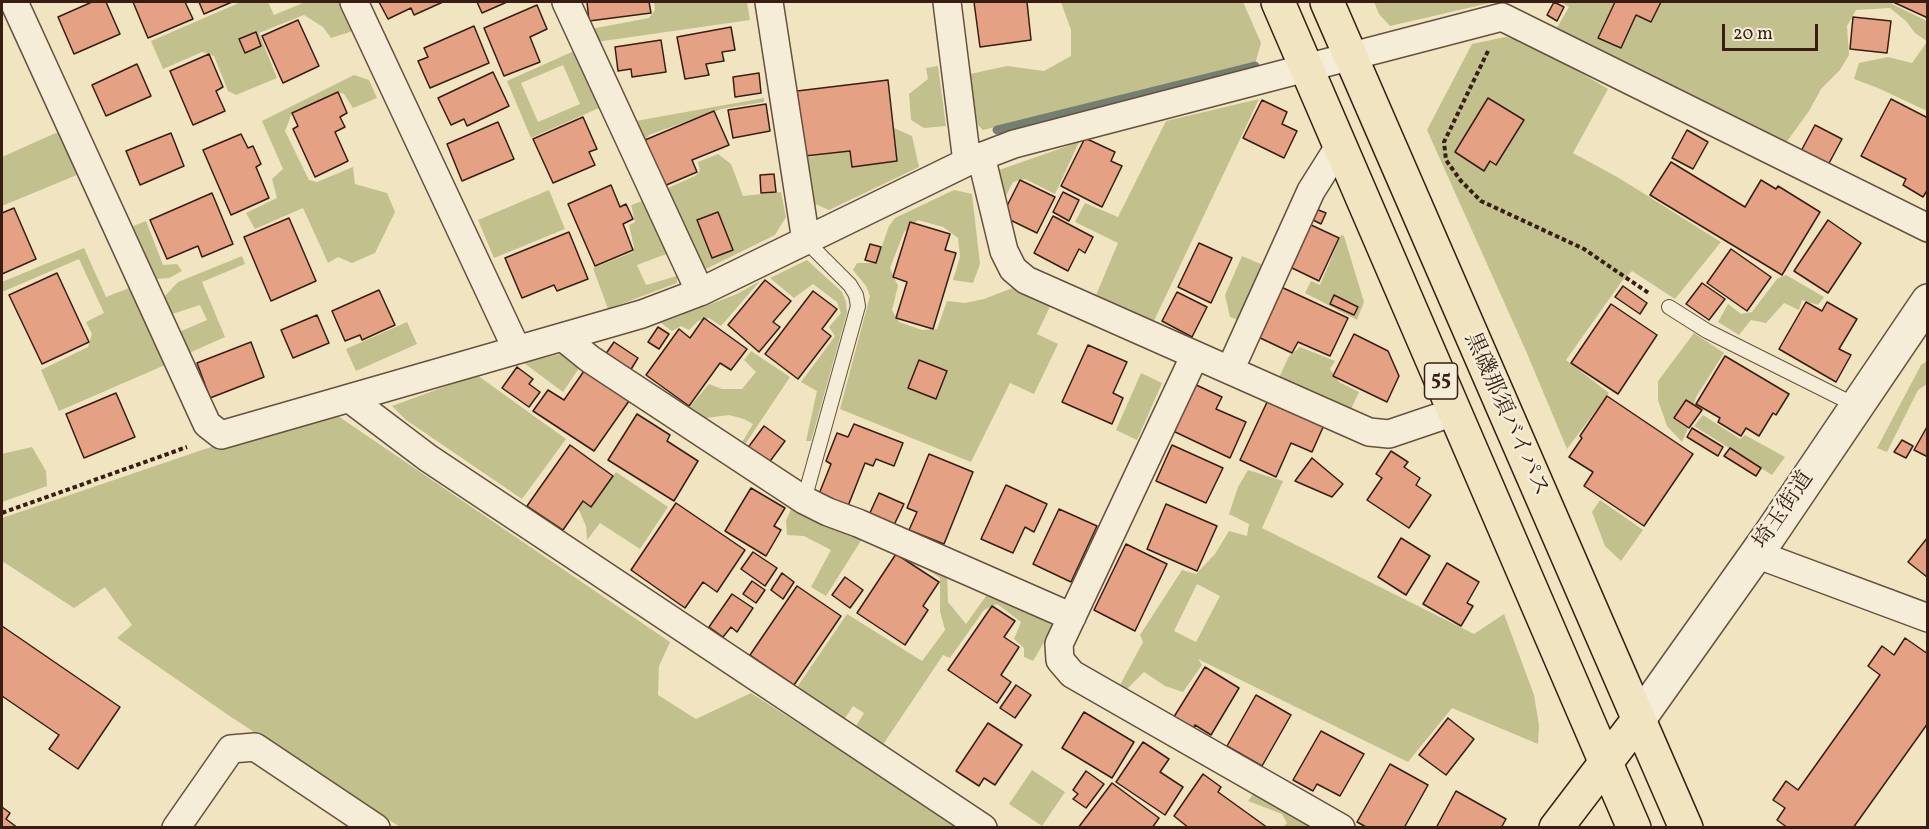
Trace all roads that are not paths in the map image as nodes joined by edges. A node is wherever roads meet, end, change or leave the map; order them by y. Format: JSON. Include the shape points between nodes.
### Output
{"nodes":[{"id":1,"x":14,"y":2,"type":"edge"},
{"id":2,"x":354,"y":2,"type":"edge"},
{"id":3,"x":566,"y":2,"type":"edge"},
{"id":4,"x":769,"y":2,"type":"edge"},
{"id":5,"x":947,"y":2,"type":"edge"},
{"id":6,"x":1278,"y":2,"type":"edge"},
{"id":7,"x":1327,"y":2,"type":"edge"},
{"id":8,"x":1505,"y":9,"type":"edge"},
{"id":9,"x":1351,"y":58,"type":"junction"},
{"id":10,"x":1307,"y":69,"type":"junction"},
{"id":11,"x":1340,"y":145,"type":"junction"},
{"id":12,"x":974,"y":159,"type":"junction"},
{"id":13,"x":1928,"y":228,"type":"edge"},
{"id":14,"x":806,"y":241,"type":"junction"},
{"id":15,"x":700,"y":292,"type":"junction"},
{"id":16,"x":1928,"y":301,"type":"edge"},
{"id":17,"x":1669,"y":307,"type":"road end"},
{"id":18,"x":564,"y":338,"type":"junction"},
{"id":19,"x":517,"y":350,"type":"junction"},
{"id":20,"x":1195,"y":355,"type":"junction"},
{"id":21,"x":1230,"y":370,"type":"junction"},
{"id":22,"x":350,"y":399,"type":"junction"},
{"id":23,"x":1855,"y":405,"type":"junction"},
{"id":24,"x":1454,"y":412,"type":"junction"},
{"id":25,"x":804,"y":500,"type":"junction"},
{"id":26,"x":1756,"y":554,"type":"junction"},
{"id":27,"x":1072,"y":617,"type":"junction"},
{"id":28,"x":1928,"y":618,"type":"edge"},
{"id":29,"x":1639,"y":719,"type":"junction"},
{"id":30,"x":1605,"y":761,"type":"junction"},
{"id":31,"x":176,"y":828,"type":"edge"},
{"id":32,"x":376,"y":828,"type":"edge"},
{"id":33,"x":983,"y":828,"type":"edge"},
{"id":34,"x":1341,"y":828,"type":"edge"},
{"id":35,"x":1556,"y":828,"type":"edge"},
{"id":36,"x":1634,"y":828,"type":"edge"},
{"id":37,"x":1686,"y":828,"type":"edge"}],
"edges":[{"from":1,"to":22,"type":"street","via":[[207,424],[221,435]]},
{"from":2,"to":19,"type":"street"},
{"from":3,"to":15,"type":"street"},
{"from":4,"to":14,"type":"street"},
{"from":5,"to":12,"type":"street"},
{"from":6,"to":10,"type":"main road","name":"黒磯那須バイパス","number":"55"},
{"from":7,"to":9,"type":"main road","name":"黒磯那須バイパス","number":"55"},
{"from":8,"to":9,"type":"street"},
{"from":8,"to":13,"type":"street"},
{"from":9,"to":10,"type":"street"},
{"from":9,"to":29,"type":"main road","name":"黒磯那須バイパス","number":"55"},
{"from":10,"to":11,"type":"main road","name":"黒磯那須バイパス","number":"55"},
{"from":10,"to":12,"type":"street","via":[[1014,144]]},
{"from":11,"to":21,"type":"street","via":[[1311,191]]},
{"from":11,"to":24,"type":"main road","name":"黒磯那須バイパス","number":"55"},
{"from":12,"to":14,"type":"street"},
{"from":12,"to":20,"type":"street","via":[[1012,269],[1026,280]]},
{"from":14,"to":15,"type":"street"},
{"from":14,"to":25,"type":"lane","via":[[850,285],[858,306]]},
{"from":15,"to":18,"type":"street"},
{"from":16,"to":23,"type":"street","name":"埼玉街道"},
{"from":17,"to":23,"type":"lane","via":[[1707,331]]},
{"from":18,"to":19,"type":"street"},
{"from":18,"to":25,"type":"street"},
{"from":19,"to":22,"type":"street"},
{"from":20,"to":21,"type":"street"},
{"from":20,"to":27,"type":"street"},
{"from":21,"to":24,"type":"street","via":[[1369,432],[1389,434]]},
{"from":22,"to":33,"type":"street","via":[[428,459]]},
{"from":23,"to":26,"type":"street","name":"埼玉街道"},
{"from":24,"to":30,"type":"main road","name":"黒磯那須バイパス","number":"55"},
{"from":25,"to":27,"type":"street"},
{"from":26,"to":28,"type":"street"},
{"from":26,"to":29,"type":"street","name":"埼玉街道"},
{"from":27,"to":34,"type":"street","via":[[1059,644],[1060,660],[1072,674]]},
{"from":29,"to":30,"type":"main road"},
{"from":29,"to":37,"type":"main road","name":"黒磯那須バイパス","number":"55"},
{"from":30,"to":35,"type":"main road"},
{"from":30,"to":36,"type":"main road","name":"黒磯那須バイパス","number":"55"},
{"from":31,"to":32,"type":"street","via":[[231,749],[255,747]]}]}
